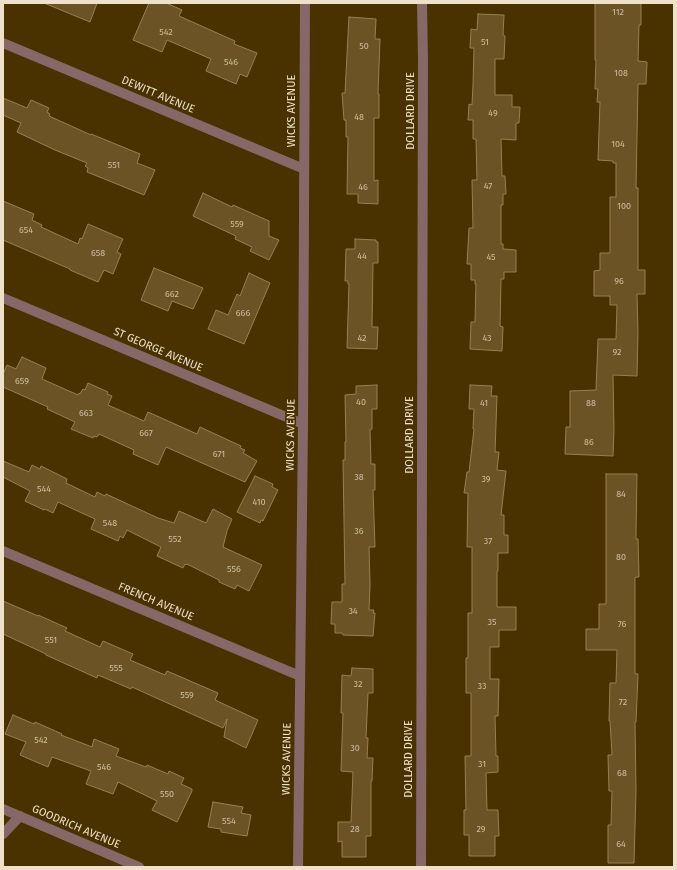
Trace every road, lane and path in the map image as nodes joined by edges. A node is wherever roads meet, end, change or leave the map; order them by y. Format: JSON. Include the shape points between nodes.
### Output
{"nodes":[{"id":1,"x":305,"y":3,"type":"edge"},
{"id":2,"x":422,"y":3,"type":"edge"},
{"id":3,"x":3,"y":43,"type":"edge"},
{"id":4,"x":304,"y":169,"type":"junction"},
{"id":5,"x":3,"y":298,"type":"edge"},
{"id":6,"x":303,"y":424,"type":"junction"},
{"id":7,"x":3,"y":551,"type":"edge"},
{"id":8,"x":300,"y":676,"type":"junction"},
{"id":9,"x":3,"y":809,"type":"edge"},
{"id":10,"x":20,"y":816,"type":"junction"},
{"id":11,"x":3,"y":834,"type":"edge"},
{"id":12,"x":139,"y":867,"type":"edge"},
{"id":13,"x":298,"y":867,"type":"edge"},
{"id":14,"x":421,"y":867,"type":"edge"}],
"edges":[{"from":1,"to":4,"type":"street","name":"WICKS AVENUE"},
{"from":2,"to":14,"type":"street","name":"DOLLARD DRIVE"},
{"from":3,"to":4,"type":"street","name":"DEWITT AVENUE"},
{"from":4,"to":6,"type":"street","name":"WICKS AVENUE"},
{"from":5,"to":6,"type":"street","name":"ST GEORGE AVENUE"},
{"from":6,"to":8,"type":"street","name":"WICKS AVENUE"},
{"from":7,"to":8,"type":"street","name":"FRENCH AVENUE"},
{"from":8,"to":13,"type":"street","name":"WICKS AVENUE"},
{"from":9,"to":10,"type":"street","name":"GOODRICH AVENUE"},
{"from":10,"to":11,"type":"street"},
{"from":10,"to":12,"type":"street","name":"GOODRICH AVENUE"}]}
